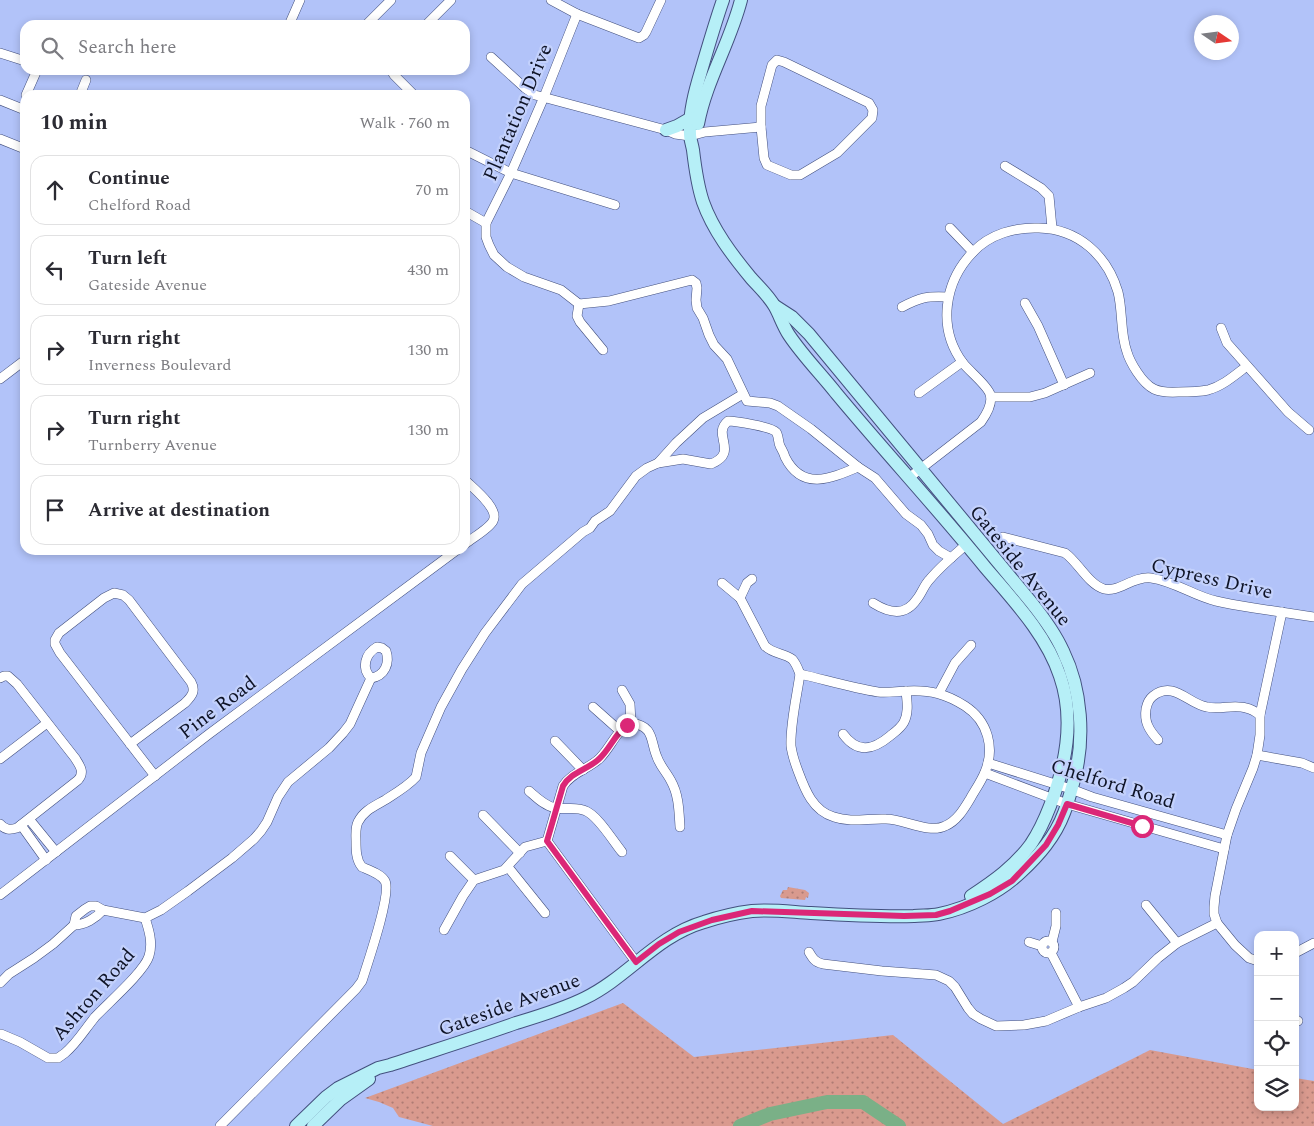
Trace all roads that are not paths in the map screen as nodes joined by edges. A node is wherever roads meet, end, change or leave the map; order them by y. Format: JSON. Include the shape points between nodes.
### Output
{"nodes":[{"id":1,"x":300,"y":0,"type":"edge"},
{"id":2,"x":391,"y":0,"type":"edge"},
{"id":3,"x":451,"y":0,"type":"edge"},
{"id":4,"x":551,"y":0,"type":"edge"},
{"id":5,"x":661,"y":0,"type":"edge"},
{"id":6,"x":723,"y":0,"type":"edge"},
{"id":7,"x":741,"y":0,"type":"edge"},
{"id":8,"x":577,"y":14,"type":"junction"},
{"id":9,"x":291,"y":20,"type":"edge"},
{"id":10,"x":371,"y":20,"type":"edge"},
{"id":11,"x":431,"y":20,"type":"edge"},
{"id":12,"x":0,"y":53,"type":"edge"},
{"id":13,"x":491,"y":57,"type":"dead end"},
{"id":14,"x":20,"y":59,"type":"edge"},
{"id":15,"x":35,"y":75,"type":"edge"},
{"id":16,"x":394,"y":75,"type":"edge"},
{"id":17,"x":86,"y":80,"type":"dead end"},
{"id":18,"x":28,"y":90,"type":"edge"},
{"id":19,"x":82,"y":90,"type":"edge"},
{"id":20,"x":409,"y":90,"type":"edge"},
{"id":21,"x":544,"y":97,"type":"junction"},
{"id":22,"x":0,"y":100,"type":"edge"},
{"id":23,"x":20,"y":108,"type":"edge"},
{"id":24,"x":691,"y":118,"type":"junction"},
{"id":25,"x":762,"y":127,"type":"junction"},
{"id":26,"x":666,"y":130,"type":"junction"},
{"id":27,"x":0,"y":139,"type":"edge"},
{"id":28,"x":693,"y":139,"type":"junction"},
{"id":29,"x":20,"y":147,"type":"edge"},
{"id":30,"x":470,"y":152,"type":"edge"},
{"id":31,"x":1005,"y":166,"type":"dead end"},
{"id":32,"x":511,"y":173,"type":"junction"},
{"id":33,"x":615,"y":205,"type":"dead end"},
{"id":34,"x":470,"y":214,"type":"edge"},
{"id":35,"x":486,"y":223,"type":"junction"},
{"id":36,"x":950,"y":228,"type":"dead end"},
{"id":37,"x":1052,"y":228,"type":"junction"},
{"id":38,"x":973,"y":252,"type":"junction"},
{"id":39,"x":948,"y":297,"type":"junction"},
{"id":40,"x":1024,"y":303,"type":"dead end"},
{"id":41,"x":579,"y":304,"type":"junction"},
{"id":42,"x":902,"y":307,"type":"dead end"},
{"id":43,"x":1221,"y":328,"type":"dead end"},
{"id":44,"x":603,"y":350,"type":"dead end"},
{"id":45,"x":962,"y":362,"type":"junction"},
{"id":46,"x":20,"y":364,"type":"edge"},
{"id":47,"x":1247,"y":366,"type":"junction"},
{"id":48,"x":1090,"y":373,"type":"dead end"},
{"id":49,"x":0,"y":379,"type":"edge"},
{"id":50,"x":1064,"y":385,"type":"junction"},
{"id":51,"x":919,"y":393,"type":"dead end"},
{"id":52,"x":743,"y":394,"type":"junction"},
{"id":53,"x":991,"y":397,"type":"junction"},
{"id":54,"x":1309,"y":430,"type":"dead end"},
{"id":55,"x":658,"y":463,"type":"junction"},
{"id":56,"x":858,"y":467,"type":"junction"},
{"id":57,"x":915,"y":473,"type":"junction"},
{"id":58,"x":470,"y":485,"type":"edge"},
{"id":59,"x":1003,"y":537,"type":"dead end"},
{"id":60,"x":470,"y":540,"type":"edge"},
{"id":61,"x":967,"y":544,"type":"junction"},
{"id":62,"x":450,"y":555,"type":"edge"},
{"id":63,"x":951,"y":558,"type":"junction"},
{"id":64,"x":752,"y":579,"type":"dead end"},
{"id":65,"x":722,"y":583,"type":"dead end"},
{"id":66,"x":740,"y":598,"type":"junction"},
{"id":67,"x":873,"y":603,"type":"dead end"},
{"id":68,"x":1282,"y":612,"type":"junction"},
{"id":69,"x":1314,"y":618,"type":"edge"},
{"id":70,"x":971,"y":645,"type":"dead end"},
{"id":71,"x":800,"y":674,"type":"junction"},
{"id":72,"x":0,"y":678,"type":"edge"},
{"id":73,"x":371,"y":678,"type":"dead end"},
{"id":74,"x":622,"y":690,"type":"dead end"},
{"id":75,"x":906,"y":691,"type":"junction"},
{"id":76,"x":939,"y":693,"type":"junction"},
{"id":77,"x":593,"y":707,"type":"dead end"},
{"id":78,"x":1260,"y":715,"type":"junction"},
{"id":79,"x":47,"y":723,"type":"junction"},
{"id":80,"x":631,"y":723,"type":"junction"},
{"id":81,"x":620,"y":731,"type":"junction"},
{"id":82,"x":843,"y":734,"type":"dead end"},
{"id":83,"x":1158,"y":740,"type":"dead end"},
{"id":84,"x":555,"y":741,"type":"dead end"},
{"id":85,"x":130,"y":744,"type":"junction"},
{"id":86,"x":1257,"y":755,"type":"junction"},
{"id":87,"x":0,"y":759,"type":"edge"},
{"id":88,"x":988,"y":763,"type":"junction"},
{"id":89,"x":1314,"y":768,"type":"edge"},
{"id":90,"x":583,"y":770,"type":"junction"},
{"id":91,"x":985,"y":773,"type":"junction"},
{"id":92,"x":155,"y":776,"type":"junction"},
{"id":93,"x":1037,"y":778,"type":"junction"},
{"id":94,"x":1058,"y":784,"type":"junction"},
{"id":95,"x":1071,"y":789,"type":"junction"},
{"id":96,"x":529,"y":791,"type":"dead end"},
{"id":97,"x":1033,"y":791,"type":"junction"},
{"id":98,"x":1052,"y":799,"type":"junction"},
{"id":99,"x":1067,"y":804,"type":"junction"},
{"id":100,"x":557,"y":808,"type":"junction"},
{"id":101,"x":484,"y":815,"type":"dead end"},
{"id":102,"x":29,"y":819,"type":"junction"},
{"id":103,"x":0,"y":824,"type":"edge"},
{"id":104,"x":21,"y":825,"type":"junction"},
{"id":105,"x":680,"y":827,"type":"dead end"},
{"id":106,"x":1227,"y":835,"type":"junction"},
{"id":107,"x":547,"y":841,"type":"junction"},
{"id":108,"x":1224,"y":849,"type":"junction"},
{"id":109,"x":56,"y":852,"type":"junction"},
{"id":110,"x":622,"y":852,"type":"dead end"},
{"id":111,"x":520,"y":853,"type":"junction"},
{"id":112,"x":450,"y":856,"type":"dead end"},
{"id":113,"x":46,"y":860,"type":"junction"},
{"id":114,"x":508,"y":867,"type":"junction"},
{"id":115,"x":474,"y":880,"type":"junction"},
{"id":116,"x":0,"y":895,"type":"edge"},
{"id":117,"x":1146,"y":905,"type":"dead end"},
{"id":118,"x":544,"y":913,"type":"dead end"},
{"id":119,"x":1056,"y":913,"type":"dead end"},
{"id":120,"x":920,"y":915,"type":"junction"},
{"id":121,"x":145,"y":918,"type":"junction"},
{"id":122,"x":1216,"y":923,"type":"junction"},
{"id":123,"x":444,"y":930,"type":"dead end"},
{"id":124,"x":1029,"y":942,"type":"dead end"},
{"id":125,"x":1052,"y":942,"type":"junction"},
{"id":126,"x":1177,"y":943,"type":"junction"},
{"id":127,"x":1314,"y":943,"type":"edge"},
{"id":128,"x":1042,"y":946,"type":"junction"},
{"id":129,"x":1299,"y":951,"type":"edge"},
{"id":130,"x":809,"y":952,"type":"dead end"},
{"id":131,"x":1051,"y":953,"type":"junction"},
{"id":132,"x":1254,"y":960,"type":"edge"},
{"id":133,"x":636,"y":962,"type":"junction"},
{"id":134,"x":0,"y":983,"type":"edge"},
{"id":135,"x":1079,"y":1007,"type":"junction"},
{"id":136,"x":0,"y":1033,"type":"edge"},
{"id":137,"x":390,"y":1065,"type":"junction"},
{"id":138,"x":220,"y":1126,"type":"edge"},
{"id":139,"x":296,"y":1126,"type":"edge"},
{"id":140,"x":313,"y":1126,"type":"edge"}],
"edges":[{"from":1,"to":9,"type":"street"},
{"from":2,"to":10,"type":"street"},
{"from":3,"to":11,"type":"street"},
{"from":4,"to":8,"type":"street"},
{"from":5,"to":8,"type":"street","via":[[644,36],[639,38]]},
{"from":6,"to":24,"type":"street","name":"Gateside Avenue","via":[[697,86]]},
{"from":7,"to":28,"type":"street","name":"Gateside Avenue","via":[[705,96]]},
{"from":8,"to":21,"type":"street","name":"Plantation Drive"},
{"from":12,"to":14,"type":"street"},
{"from":13,"to":21,"type":"street","via":[[531,93]]},
{"from":15,"to":18,"type":"street"},
{"from":16,"to":20,"type":"street"},
{"from":17,"to":19,"type":"street"},
{"from":21,"to":26,"type":"street"},
{"from":21,"to":32,"type":"street","name":"Plantation Drive"},
{"from":22,"to":23,"type":"street"},
{"from":24,"to":26,"type":"street"},
{"from":24,"to":28,"type":"street","name":"Gateside Avenue"},
{"from":25,"to":25,"type":"street","via":[[761,106],[772,65],[777,60],[869,103],[873,110],[872,118],[837,153],[800,175],[767,165]]},
{"from":25,"to":28,"type":"street","via":[[705,132]]},
{"from":26,"to":28,"type":"street"},
{"from":27,"to":29,"type":"street"},
{"from":28,"to":57,"type":"street","name":"Gateside Avenue","via":[[694,165],[704,204],[727,247],[775,306],[809,334]]},
{"from":30,"to":32,"type":"street"},
{"from":31,"to":37,"type":"street","via":[[1049,196]]},
{"from":32,"to":33,"type":"street"},
{"from":32,"to":35,"type":"street","name":"Plantation Drive"},
{"from":34,"to":35,"type":"street"},
{"from":35,"to":41,"type":"street","via":[[488,246],[494,255],[524,277],[561,290]]},
{"from":36,"to":38,"type":"street"},
{"from":37,"to":38,"type":"street","via":[[1011,231]]},
{"from":37,"to":47,"type":"street","via":[[1080,239],[1098,254],[1105,265],[1118,293],[1127,354],[1134,368],[1153,390],[1168,393],[1208,390]]},
{"from":38,"to":39,"type":"street","via":[[956,275]]},
{"from":39,"to":42,"type":"street","via":[[925,297]]},
{"from":39,"to":45,"type":"street","via":[[946,309],[951,338]]},
{"from":40,"to":50,"type":"street"},
{"from":41,"to":44,"type":"street","via":[[576,316]]},
{"from":41,"to":52,"type":"street","via":[[692,280],[697,288],[697,308],[709,335],[727,359]]},
{"from":43,"to":47,"type":"street","via":[[1227,343]]},
{"from":45,"to":51,"type":"street"},
{"from":45,"to":53,"type":"street"},
{"from":46,"to":49,"type":"street"},
{"from":47,"to":54,"type":"street","via":[[1288,412]]},
{"from":48,"to":50,"type":"street"},
{"from":50,"to":53,"type":"street","via":[[1030,397]]},
{"from":52,"to":55,"type":"street","via":[[703,418]]},
{"from":52,"to":56,"type":"street","via":[[747,401],[778,406]]},
{"from":53,"to":57,"type":"street","via":[[981,422]]},
{"from":55,"to":56,"type":"street","via":[[683,459],[710,464],[716,462],[722,458],[725,449],[724,424],[734,421],[772,428],[794,471],[804,477],[838,476]]},
{"from":55,"to":138,"type":"street","via":[[636,476],[610,511],[522,584],[462,669],[420,753],[416,777],[362,816],[356,832],[357,858],[362,867],[382,877],[387,886],[362,981]]},
{"from":56,"to":63,"type":"street","via":[[875,478],[906,514],[921,525],[933,545]]},
{"from":57,"to":61,"type":"street","name":"Gateside Avenue"},
{"from":57,"to":95,"type":"street","name":"Gateside Avenue","via":[[1031,602],[1065,653],[1075,684],[1080,728]]},
{"from":58,"to":60,"type":"street","via":[[485,499],[494,515],[487,527]]},
{"from":59,"to":68,"type":"street","name":"Cypress Drive","via":[[1065,553],[1103,589],[1151,578],[1216,602]]},
{"from":61,"to":63,"type":"street"},
{"from":61,"to":94,"type":"street","name":"Gateside Avenue","via":[[1029,620],[1060,676],[1068,724],[1066,753]]},
{"from":62,"to":92,"type":"street","name":"Pine Road"},
{"from":63,"to":67,"type":"street","via":[[907,609],[893,611]]},
{"from":64,"to":66,"type":"street"},
{"from":65,"to":66,"type":"street"},
{"from":66,"to":71,"type":"street","via":[[765,646],[791,659]]},
{"from":68,"to":69,"type":"street","name":"Cypress Drive"},
{"from":68,"to":78,"type":"street","name":"Cypress Drive"},
{"from":70,"to":76,"type":"street","via":[[955,663]]},
{"from":71,"to":75,"type":"street","via":[[864,689],[892,693]]},
{"from":71,"to":91,"type":"street","via":[[791,747],[808,796],[828,815],[844,820],[899,820],[938,829],[951,823],[964,809]]},
{"from":72,"to":79,"type":"street","via":[[6,676],[14,680]]},
{"from":73,"to":121,"type":"street","via":[[350,724],[329,748],[288,782],[254,839],[205,880]]},
{"from":74,"to":80,"type":"street","via":[[630,704]]},
{"from":75,"to":76,"type":"street"},
{"from":75,"to":82,"type":"street","via":[[908,707],[904,723],[885,740],[864,748],[852,744]]},
{"from":76,"to":88,"type":"street","via":[[972,711],[984,725],[988,733]]},
{"from":77,"to":81,"type":"street"},
{"from":78,"to":83,"type":"street","via":[[1239,706],[1204,707],[1178,692],[1163,691],[1150,698],[1145,714],[1146,723]]},
{"from":78,"to":86,"type":"street","name":"Cypress Drive"},
{"from":79,"to":87,"type":"street"},
{"from":79,"to":102,"type":"street","via":[[80,766],[82,774]]},
{"from":80,"to":81,"type":"street"},
{"from":80,"to":105,"type":"street","via":[[646,728],[651,735],[658,760],[676,792]]},
{"from":81,"to":90,"type":"street","via":[[608,750]]},
{"from":84,"to":90,"type":"street"},
{"from":85,"to":85,"type":"street","via":[[55,644],[59,633],[114,593],[129,600],[194,686],[185,703]]},
{"from":85,"to":92,"type":"street"},
{"from":86,"to":89,"type":"street"},
{"from":86,"to":106,"type":"street","name":"Cypress Drive"},
{"from":88,"to":91,"type":"street"},
{"from":88,"to":93,"type":"street","name":"Chelford Road"},
{"from":90,"to":100,"type":"street","via":[[567,779]]},
{"from":91,"to":97,"type":"street","name":"Chelford Road"},
{"from":92,"to":109,"type":"street","name":"Pine Road"},
{"from":93,"to":94,"type":"street","name":"Chelford Road"},
{"from":93,"to":97,"type":"street"},
{"from":94,"to":95,"type":"street","name":"Chelford Road"},
{"from":94,"to":98,"type":"street","name":"Gateside Avenue"},
{"from":95,"to":99,"type":"street","name":"Gateside Avenue"},
{"from":95,"to":106,"type":"street","name":"Chelford Road"},
{"from":96,"to":100,"type":"street"},
{"from":97,"to":98,"type":"street","name":"Chelford Road"},
{"from":98,"to":99,"type":"street","name":"Chelford Road"},
{"from":98,"to":120,"type":"street","name":"Gateside Avenue","via":[[1032,842],[1012,866],[971,896]]},
{"from":99,"to":108,"type":"street","name":"Chelford Road"},
{"from":99,"to":120,"type":"street","name":"Gateside Avenue","via":[[1046,845],[1012,881],[950,911]]},
{"from":100,"to":107,"type":"street"},
{"from":100,"to":110,"type":"street","via":[[586,810]]},
{"from":101,"to":111,"type":"street"},
{"from":102,"to":104,"type":"street"},
{"from":102,"to":109,"type":"street"},
{"from":103,"to":104,"type":"street","via":[[13,830]]},
{"from":104,"to":113,"type":"street"},
{"from":106,"to":108,"type":"street","name":"Cypress Drive"},
{"from":107,"to":111,"type":"street","via":[[529,845]]},
{"from":107,"to":133,"type":"street"},
{"from":108,"to":122,"type":"street","name":"Cypress Drive","via":[[1215,896]]},
{"from":109,"to":113,"type":"street","name":"Pine Road"},
{"from":111,"to":114,"type":"street"},
{"from":112,"to":115,"type":"street"},
{"from":113,"to":116,"type":"street","name":"Pine Road"},
{"from":114,"to":115,"type":"street"},
{"from":114,"to":118,"type":"street"},
{"from":115,"to":123,"type":"street"},
{"from":117,"to":126,"type":"street"},
{"from":119,"to":125,"type":"street"},
{"from":120,"to":133,"type":"street","name":"Gateside Avenue","via":[[752,911],[679,932]]},
{"from":121,"to":134,"type":"street","via":[[90,906],[76,916],[74,925],[53,944]]},
{"from":121,"to":136,"type":"street","name":"Ashton Road","via":[[151,943],[147,962],[65,1054],[48,1058]]},
{"from":122,"to":126,"type":"street"},
{"from":122,"to":132,"type":"street","via":[[1235,946]]},
{"from":124,"to":128,"type":"street"},
{"from":125,"to":128,"type":"street","via":[[1047,941]]},
{"from":125,"to":131,"type":"street","via":[[1055,948]]},
{"from":126,"to":135,"type":"street","via":[[1129,985],[1106,998]]},
{"from":127,"to":129,"type":"street"},
{"from":128,"to":131,"type":"street","via":[[1044,952]]},
{"from":130,"to":135,"type":"street","via":[[817,963],[943,978],[955,988],[973,1014],[996,1026],[1038,1024]]},
{"from":131,"to":135,"type":"street"},
{"from":133,"to":137,"type":"street","name":"Gateside Avenue","via":[[597,991],[574,1003]]},
{"from":137,"to":139,"type":"street","name":"Gateside Avenue","via":[[338,1088]]},
{"from":137,"to":140,"type":"street","name":"Gateside Avenue","via":[[341,1099]]}]}
